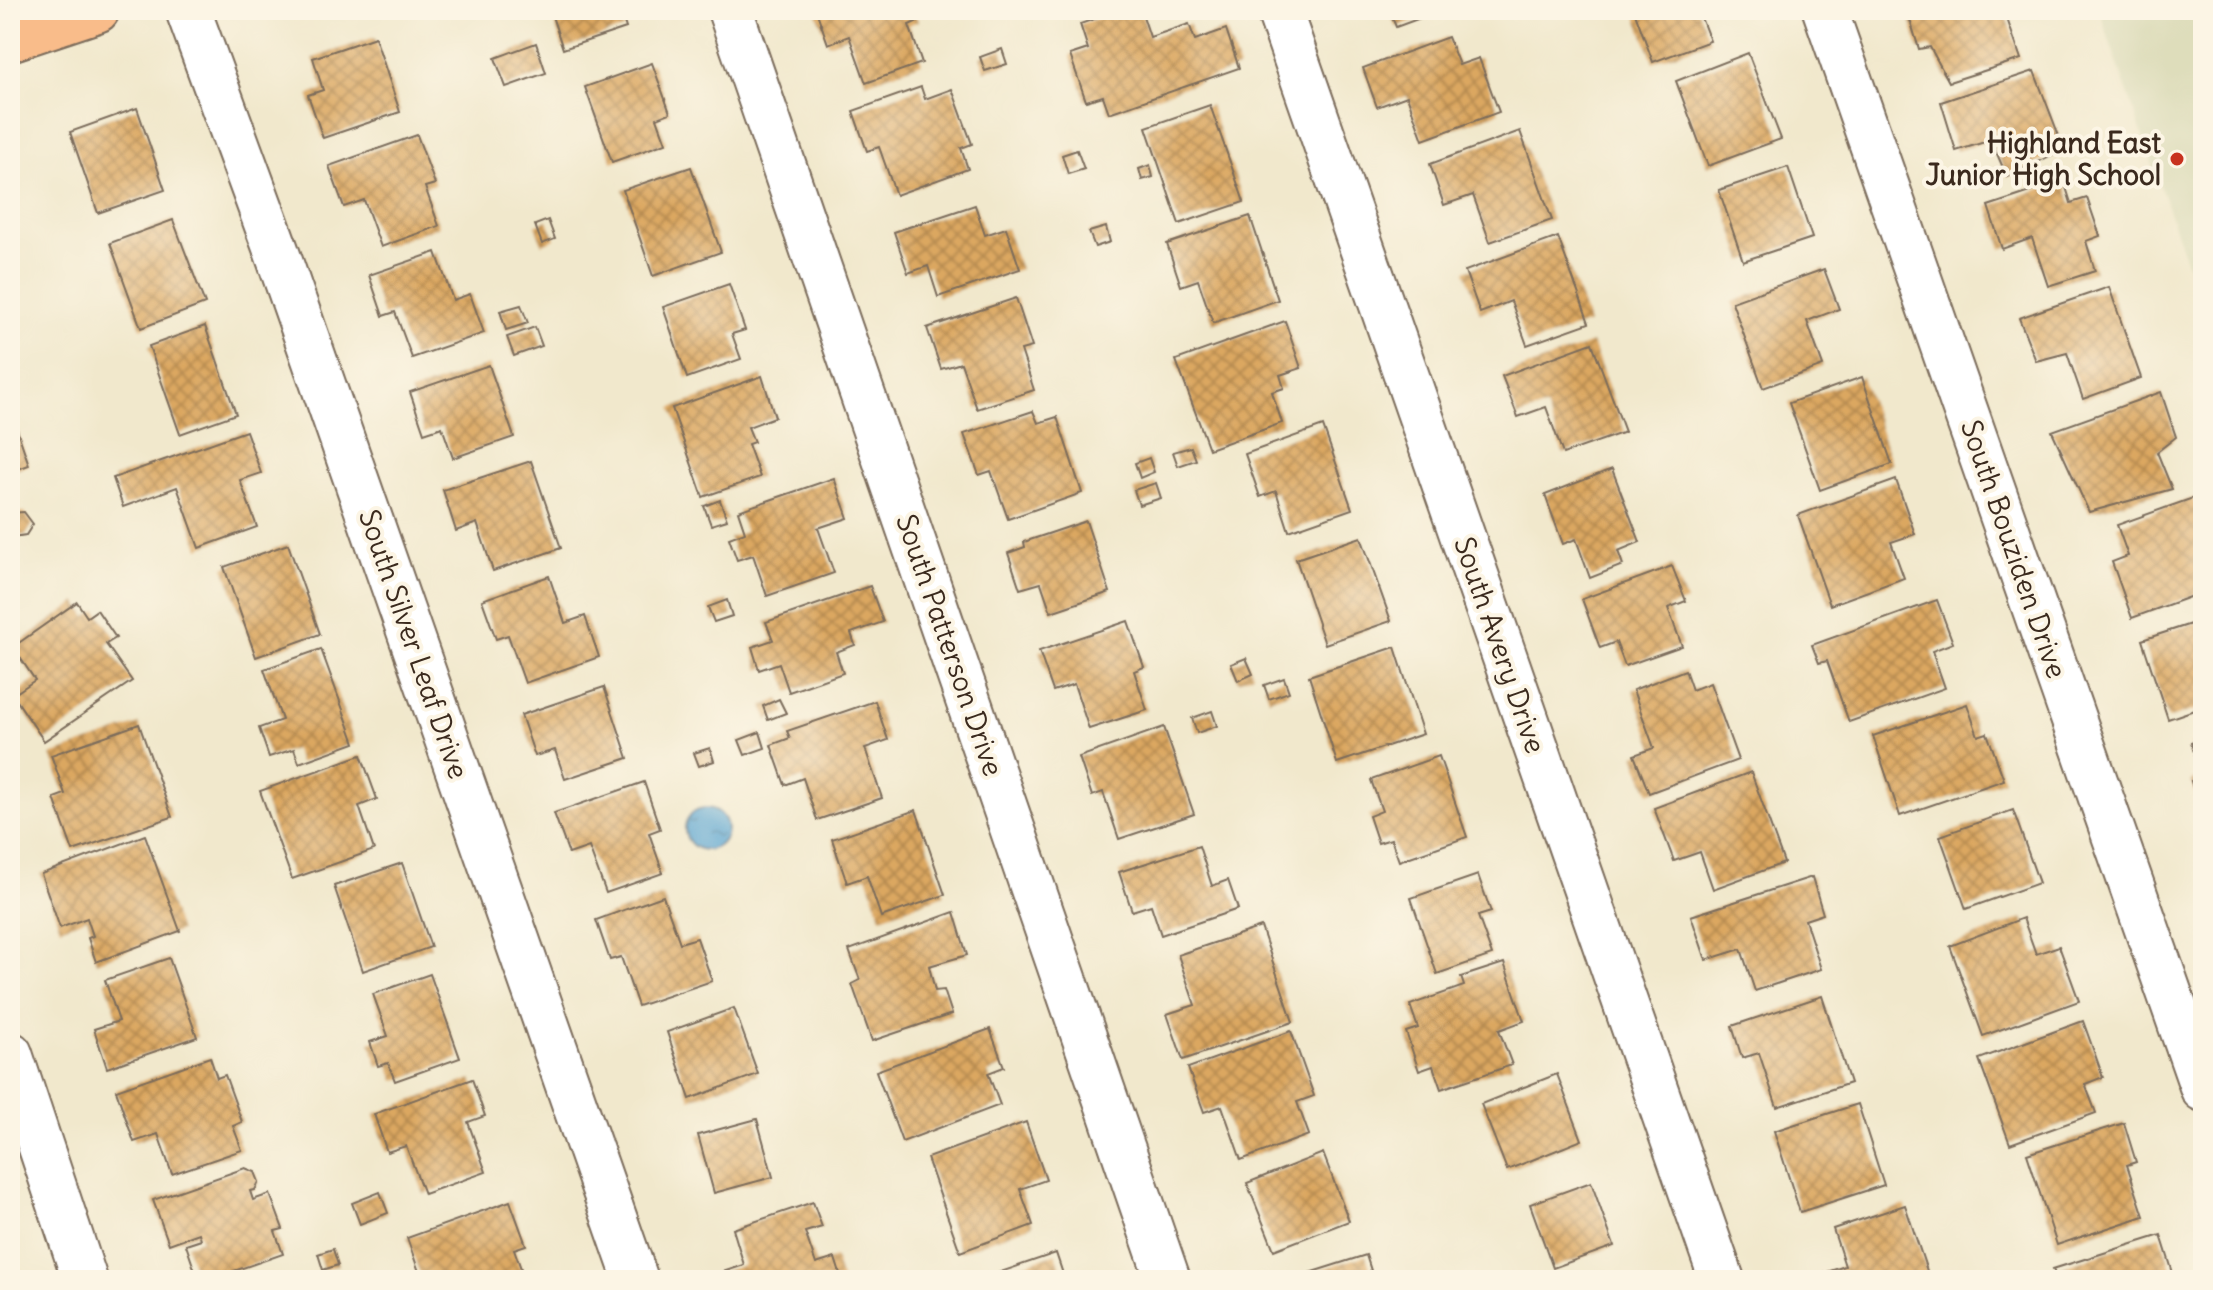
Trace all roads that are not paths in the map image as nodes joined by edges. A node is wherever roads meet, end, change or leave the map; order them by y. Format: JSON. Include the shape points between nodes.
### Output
{"nodes":[{"id":1,"x":188,"y":10,"type":"edge"},
{"id":2,"x":730,"y":10,"type":"edge"},
{"id":3,"x":1279,"y":10,"type":"edge"},
{"id":4,"x":1825,"y":10,"type":"edge"},
{"id":5,"x":85,"y":12,"type":"edge"},
{"id":6,"x":10,"y":39,"type":"edge"},
{"id":7,"x":10,"y":1054,"type":"edge"},
{"id":8,"x":2203,"y":1089,"type":"edge"},
{"id":9,"x":84,"y":1280,"type":"edge"},
{"id":10,"x":636,"y":1280,"type":"edge"},
{"id":11,"x":1168,"y":1280,"type":"edge"},
{"id":12,"x":1722,"y":1280,"type":"edge"}],
"edges":[{"from":1,"to":10,"type":"street","name":"South Silver Leaf Drive"},
{"from":2,"to":11,"type":"street","name":"South Patterson Drive"},
{"from":3,"to":12,"type":"street","name":"South Avery Drive"},
{"from":4,"to":8,"type":"street","name":"South Bouziden Drive"},
{"from":5,"to":6,"type":"main road"},
{"from":7,"to":9,"type":"street"}]}
